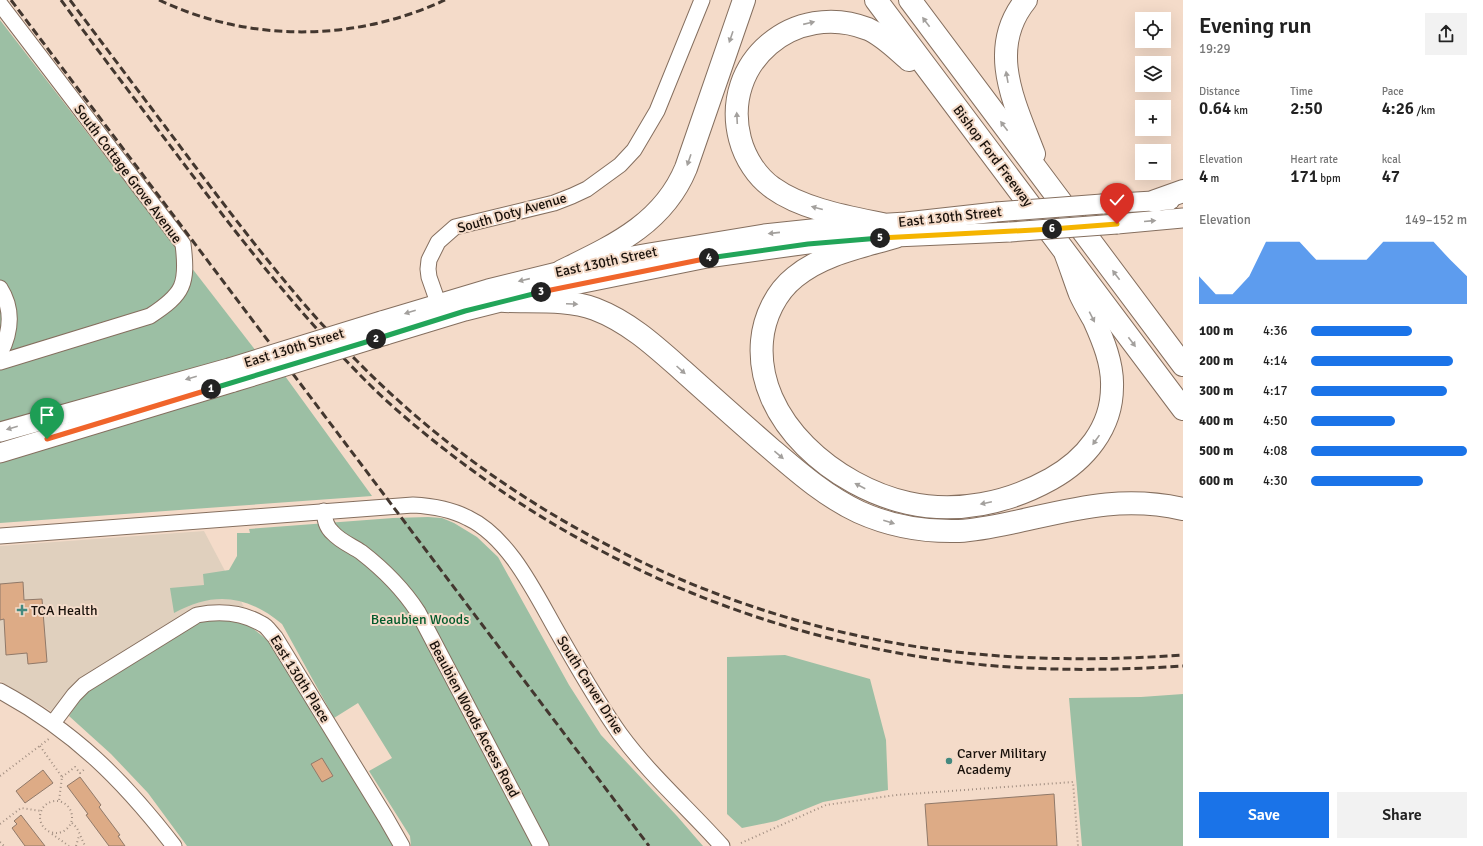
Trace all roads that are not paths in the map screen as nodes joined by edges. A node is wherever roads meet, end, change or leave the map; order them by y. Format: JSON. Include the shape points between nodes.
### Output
{"nodes":[{"id":1,"x":702,"y":0,"type":"edge"},
{"id":2,"x":744,"y":0,"type":"edge"},
{"id":3,"x":876,"y":0,"type":"edge"},
{"id":4,"x":910,"y":0,"type":"edge"},
{"id":5,"x":1026,"y":0,"type":"edge"},
{"id":6,"x":0,"y":4,"type":"edge"},
{"id":7,"x":944,"y":90,"type":"junction"},
{"id":8,"x":1044,"y":180,"type":"junction"},
{"id":9,"x":1183,"y":191,"type":"edge"},
{"id":10,"x":1183,"y":199,"type":"edge"},
{"id":11,"x":1155,"y":201,"type":"junction"},
{"id":12,"x":1183,"y":218,"type":"edge"},
{"id":13,"x":888,"y":230,"type":"junction"},
{"id":14,"x":1066,"y":255,"type":"junction"},
{"id":15,"x":562,"y":271,"type":"junction"},
{"id":16,"x":0,"y":288,"type":"edge"},
{"id":17,"x":505,"y":301,"type":"junction"},
{"id":18,"x":441,"y":311,"type":"junction"},
{"id":19,"x":1147,"y":318,"type":"junction"},
{"id":20,"x":1183,"y":346,"type":"edge"},
{"id":21,"x":0,"y":354,"type":"edge"},
{"id":22,"x":0,"y":362,"type":"edge"},
{"id":23,"x":1183,"y":365,"type":"edge"},
{"id":24,"x":231,"y":375,"type":"junction"},
{"id":25,"x":1183,"y":409,"type":"edge"},
{"id":26,"x":0,"y":432,"type":"edge"},
{"id":27,"x":0,"y":453,"type":"edge"},
{"id":28,"x":1183,"y":509,"type":"edge"},
{"id":29,"x":324,"y":511,"type":"junction"},
{"id":30,"x":0,"y":536,"type":"edge"},
{"id":31,"x":0,"y":691,"type":"edge"},
{"id":32,"x":53,"y":729,"type":"junction"},
{"id":33,"x":174,"y":846,"type":"edge"},
{"id":34,"x":402,"y":846,"type":"edge"},
{"id":35,"x":541,"y":846,"type":"edge"},
{"id":36,"x":722,"y":846,"type":"edge"}],
"edges":[{"from":1,"to":18,"type":"street","name":"South Doty Avenue","via":[[657,111],[634,150],[620,165],[602,180],[577,194],[554,203],[455,227],[438,242],[432,252],[428,269]]},
{"from":2,"to":15,"type":"highway","one_way":true,"via":[[686,168],[674,192],[643,225],[608,248]]},
{"from":3,"to":7,"type":"highway","name":"Bishop Ford Freeway"},
{"from":8,"to":4,"type":"highway","name":"Bishop Ford Freeway","one_way":true},
{"from":8,"to":5,"type":"highway","one_way":true,"via":[[1012,99],[1006,69],[1010,30]]},
{"from":6,"to":22,"type":"street","name":"South Cottage Grove Avenue","via":[[183,244],[186,267],[180,290],[164,307],[150,316]]},
{"from":13,"to":7,"type":"highway","one_way":true,"via":[[808,206],[774,189],[755,170],[743,148],[737,123],[738,96],[748,70],[761,50],[778,36],[802,25],[834,20],[859,25],[881,36]]},
{"from":7,"to":14,"type":"highway","name":"Bishop Ford Freeway"},
{"from":19,"to":8,"type":"highway","name":"Bishop Ford Freeway","one_way":true},
{"from":9,"to":11,"type":"highway"},
{"from":10,"to":11,"type":"main road","name":"East 130th Street"},
{"from":11,"to":13,"type":"main road","name":"East 130th Street","bridge":true,"via":[[996,212]]},
{"from":13,"to":12,"type":"main road","name":"East 130th Street","one_way":true,"bridge":true,"via":[[1010,232]]},
{"from":14,"to":13,"type":"highway","one_way":true,"via":[[1080,295],[1099,334],[1112,373],[1111,403],[1100,434],[1077,461],[1032,489],[975,506],[932,507],[884,497],[843,477],[825,464],[785,422],[769,391],[761,363],[762,333],[767,318],[773,304],[793,278],[820,262]]},
{"from":13,"to":15,"type":"main road","name":"East 130th Street","one_way":true,"via":[[764,234],[598,262]]},
{"from":13,"to":17,"type":"main road","name":"East 130th Street","via":[[707,258]]},
{"from":14,"to":25,"type":"highway","name":"Bishop Ford Freeway","one_way":true},
{"from":15,"to":18,"type":"main road","name":"East 130th Street","one_way":true,"via":[[488,288]]},
{"from":16,"to":21,"type":"street","via":[[9,310],[10,323]]},
{"from":17,"to":18,"type":"main road","name":"East 130th Street","via":[[465,311]]},
{"from":17,"to":28,"type":"highway","one_way":true,"via":[[578,304],[595,309],[625,324],[650,341],[778,455],[828,495],[860,512],[888,522],[916,528],[959,531],[981,529],[1110,503],[1147,503]]},
{"from":18,"to":24,"type":"main road","name":"East 130th Street","bridge":true},
{"from":19,"to":20,"type":"highway"},
{"from":19,"to":23,"type":"highway","name":"Bishop Ford Freeway"},
{"from":24,"to":26,"type":"main road","name":"East 130th Street","one_way":true},
{"from":24,"to":27,"type":"main road","name":"East 130th Street"},
{"from":29,"to":30,"type":"street"},
{"from":29,"to":35,"type":"street","name":"Beaubien Woods Access Road","via":[[326,525],[333,534],[361,552],[385,573],[406,594],[418,612]]},
{"from":29,"to":36,"type":"street","name":"South Carver Drive","via":[[413,504],[432,506],[451,510],[484,528],[502,545],[519,567],[586,683],[621,735],[664,786]]},
{"from":31,"to":32,"type":"street","via":[[27,706]]},
{"from":32,"to":33,"type":"street","via":[[96,757],[136,798]]},
{"from":32,"to":34,"type":"street","name":"East 130th Place","via":[[74,695],[84,685],[197,615],[229,612],[262,624],[275,637]]}]}
